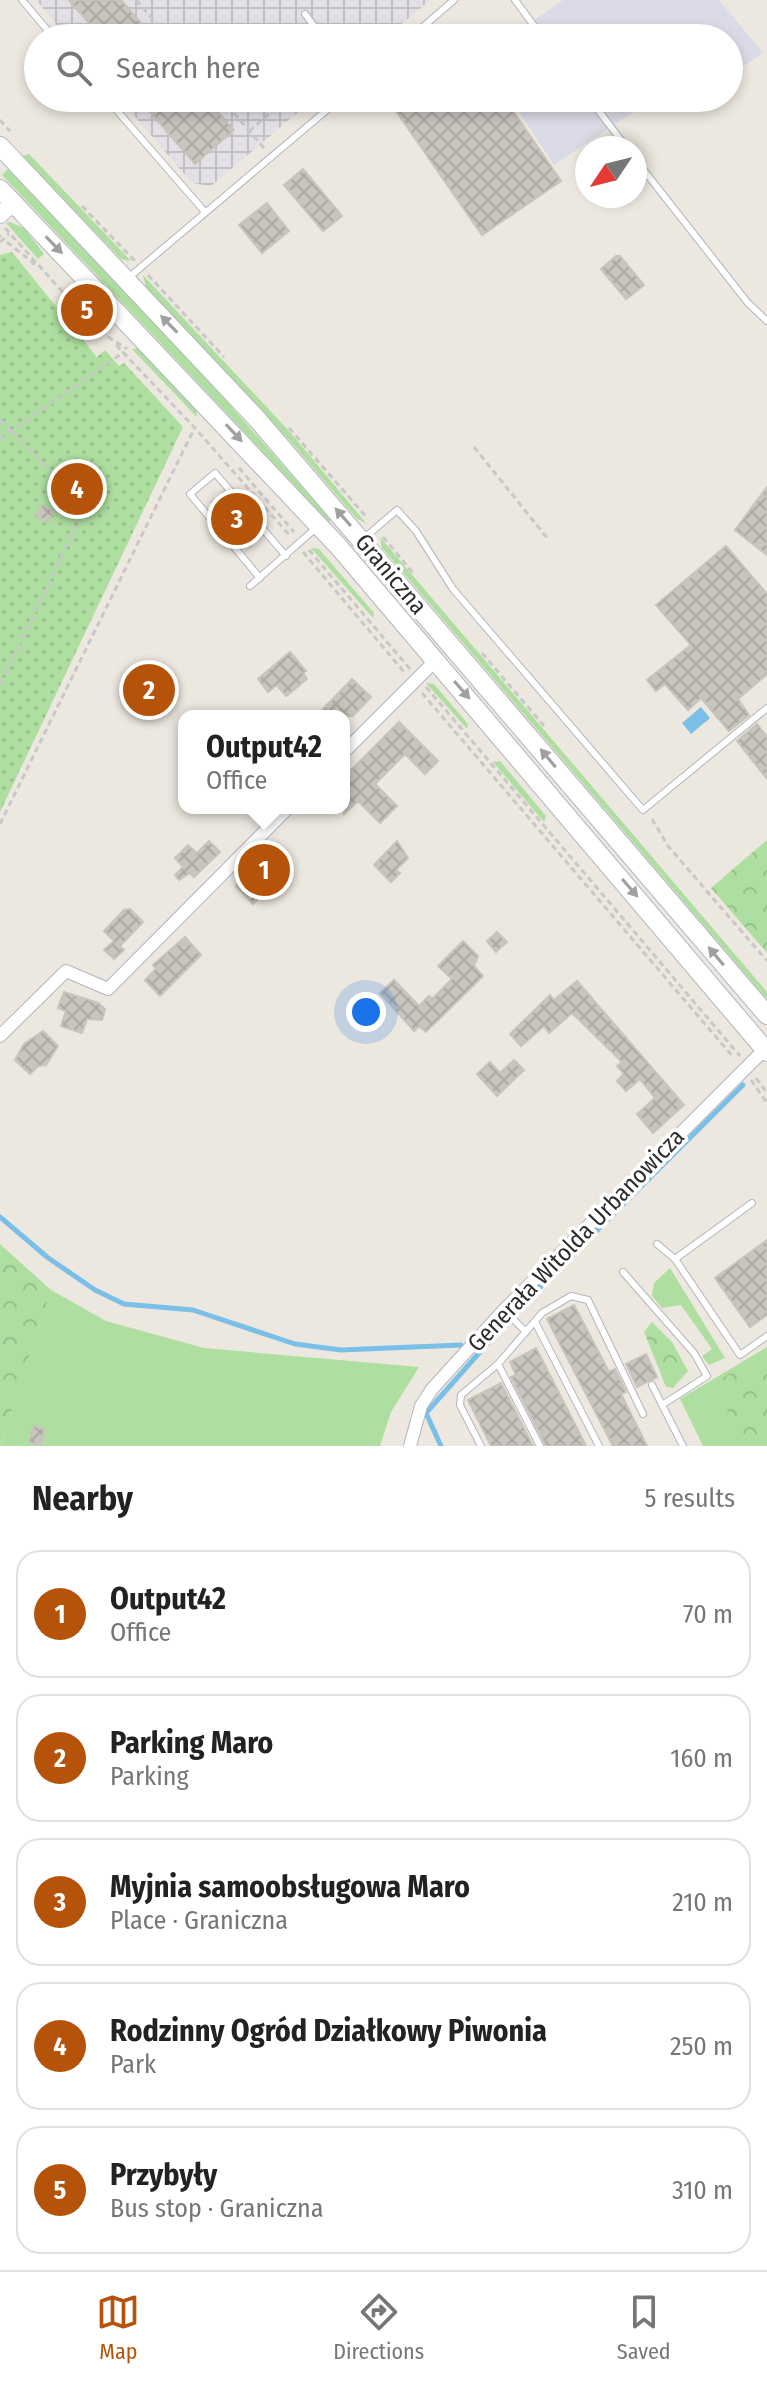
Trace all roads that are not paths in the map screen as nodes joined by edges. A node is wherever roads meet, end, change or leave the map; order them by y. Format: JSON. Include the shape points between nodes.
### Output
{"nodes":[{"id":1,"x":22,"y":0,"type":"edge"},
{"id":2,"x":454,"y":0,"type":"edge"},
{"id":3,"x":515,"y":0,"type":"edge"},
{"id":4,"x":305,"y":14,"type":"dead end"},
{"id":5,"x":42,"y":24,"type":"edge"},
{"id":6,"x":312,"y":24,"type":"edge"},
{"id":7,"x":426,"y":24,"type":"edge"},
{"id":8,"x":533,"y":24,"type":"edge"},
{"id":9,"x":118,"y":112,"type":"edge"},
{"id":10,"x":325,"y":112,"type":"edge"},
{"id":11,"x":600,"y":112,"type":"edge"},
{"id":12,"x":618,"y":136,"type":"edge"},
{"id":13,"x":0,"y":146,"type":"edge"},
{"id":14,"x":647,"y":174,"type":"edge"},
{"id":15,"x":0,"y":189,"type":"edge"},
{"id":16,"x":205,"y":212,"type":"junction"},
{"id":17,"x":5,"y":214,"type":"edge"},
{"id":18,"x":127,"y":280,"type":"junction"},
{"id":19,"x":767,"y":321,"type":"edge"},
{"id":20,"x":319,"y":526,"type":"junction"},
{"id":21,"x":362,"y":540,"type":"junction"},
{"id":22,"x":286,"y":556,"type":"junction"},
{"id":23,"x":260,"y":578,"type":"junction"},
{"id":24,"x":250,"y":586,"type":"dead end"},
{"id":25,"x":436,"y":660,"type":"junction"},
{"id":26,"x":767,"y":708,"type":"edge"},
{"id":27,"x":350,"y":746,"type":"edge"},
{"id":28,"x":282,"y":814,"type":"edge"},
{"id":29,"x":767,"y":1015,"type":"edge"},
{"id":30,"x":0,"y":1036,"type":"edge"},
{"id":31,"x":766,"y":1050,"type":"edge"},
{"id":32,"x":752,"y":1203,"type":"dead end"},
{"id":33,"x":657,"y":1244,"type":"dead end"},
{"id":34,"x":675,"y":1259,"type":"junction"},
{"id":35,"x":623,"y":1272,"type":"dead end"},
{"id":36,"x":504,"y":1310,"type":"junction"},
{"id":37,"x":535,"y":1322,"type":"junction"},
{"id":38,"x":526,"y":1332,"type":"junction"},
{"id":39,"x":767,"y":1336,"type":"edge"},
{"id":40,"x":498,"y":1364,"type":"junction"},
{"id":41,"x":652,"y":1385,"type":"dead end"},
{"id":42,"x":662,"y":1405,"type":"junction"},
{"id":43,"x":643,"y":1414,"type":"dead end"},
{"id":44,"x":410,"y":1446,"type":"edge"},
{"id":45,"x":481,"y":1446,"type":"edge"},
{"id":46,"x":540,"y":1446,"type":"edge"},
{"id":47,"x":599,"y":1446,"type":"edge"},
{"id":48,"x":683,"y":1446,"type":"edge"}],
"edges":[{"from":1,"to":5,"type":"lane"},
{"from":2,"to":7,"type":"lane"},
{"from":3,"to":8,"type":"lane"},
{"from":4,"to":6,"type":"lane"},
{"from":9,"to":16,"type":"lane"},
{"from":10,"to":16,"type":"lane"},
{"from":11,"to":12,"type":"lane"},
{"from":13,"to":18,"type":"main road","name":"Graniczna"},
{"from":14,"to":19,"type":"lane"},
{"from":15,"to":17,"type":"main road","name":"Graniczna"},
{"from":16,"to":18,"type":"lane"},
{"from":17,"to":20,"type":"main road","name":"Graniczna","one_way":true,"via":[[212,411]]},
{"from":21,"to":18,"type":"main road","name":"Graniczna","one_way":true},
{"from":20,"to":22,"type":"lane"},
{"from":20,"to":25,"type":"main road","name":"Graniczna"},
{"from":21,"to":26,"type":"lane","via":[[397,510],[453,589],[643,810]]},
{"from":29,"to":21,"type":"main road","name":"Graniczna","one_way":true},
{"from":22,"to":23,"type":"lane"},
{"from":22,"to":23,"type":"lane","via":[[215,473],[190,494]]},
{"from":23,"to":24,"type":"lane"},
{"from":25,"to":27,"type":"street"},
{"from":25,"to":31,"type":"main road","name":"Graniczna","one_way":true},
{"from":28,"to":30,"type":"street","via":[[108,989],[66,971]]},
{"from":31,"to":36,"type":"street","name":"Generała Witolda Urbanowicza"},
{"from":32,"to":34,"type":"lane"},
{"from":33,"to":34,"type":"lane"},
{"from":34,"to":39,"type":"lane","via":[[740,1355]]},
{"from":35,"to":42,"type":"lane","via":[[694,1353],[707,1376]]},
{"from":36,"to":38,"type":"lane"},
{"from":36,"to":44,"type":"street","name":"Generała Witolda Urbanowicza","via":[[432,1389],[421,1406]]},
{"from":37,"to":38,"type":"lane"},
{"from":37,"to":43,"type":"lane","via":[[571,1296],[588,1300]]},
{"from":37,"to":47,"type":"lane"},
{"from":38,"to":40,"type":"lane"},
{"from":40,"to":45,"type":"lane","via":[[461,1395],[460,1405]]},
{"from":40,"to":46,"type":"lane"},
{"from":41,"to":42,"type":"lane"},
{"from":42,"to":48,"type":"lane"}]}
